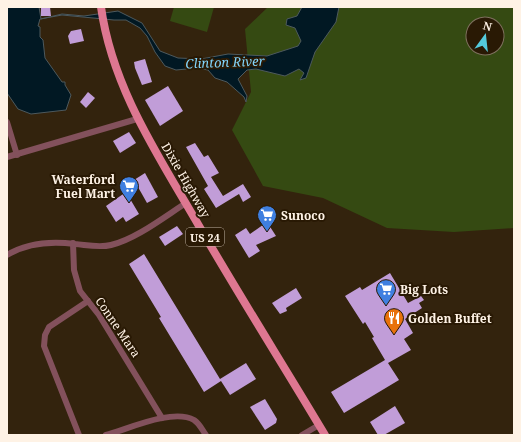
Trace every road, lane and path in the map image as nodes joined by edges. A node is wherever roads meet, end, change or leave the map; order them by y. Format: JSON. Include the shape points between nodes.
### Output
{"nodes":[{"id":1,"x":102,"y":10,"type":"edge"},
{"id":2,"x":137,"y":119,"type":"junction"},
{"id":3,"x":7,"y":122,"type":"edge"},
{"id":4,"x":17,"y":155,"type":"junction"},
{"id":5,"x":7,"y":157,"type":"edge"},
{"id":6,"x":186,"y":203,"type":"junction"},
{"id":7,"x":73,"y":243,"type":"junction"},
{"id":8,"x":7,"y":255,"type":"edge"},
{"id":9,"x":88,"y":301,"type":"junction"},
{"id":10,"x":162,"y":418,"type":"junction"},
{"id":11,"x":319,"y":425,"type":"junction"},
{"id":12,"x":79,"y":435,"type":"edge"},
{"id":13,"x":106,"y":435,"type":"edge"},
{"id":14,"x":206,"y":435,"type":"edge"},
{"id":15,"x":302,"y":435,"type":"edge"},
{"id":16,"x":325,"y":435,"type":"edge"}],
"edges":[{"from":1,"to":2,"type":"main road","name":"Dixie Highway","number":"US 24","via":[[120,80]]},
{"from":2,"to":4,"type":"street"},
{"from":2,"to":6,"type":"main road","name":"Dixie Highway","number":"US 24"},
{"from":3,"to":4,"type":"street"},
{"from":4,"to":5,"type":"street"},
{"from":6,"to":7,"type":"street","via":[[118,243],[103,246]]},
{"from":6,"to":11,"type":"main road","name":"Dixie Highway","number":"US 24"},
{"from":7,"to":8,"type":"street","via":[[36,244]]},
{"from":7,"to":9,"type":"street","name":"Conne Mara","via":[[77,282]]},
{"from":9,"to":10,"type":"street","name":"Conne Mara"},
{"from":9,"to":12,"type":"street","via":[[49,327],[44,346]]},
{"from":10,"to":13,"type":"street"},
{"from":10,"to":14,"type":"street","via":[[174,416],[193,419]]},
{"from":11,"to":15,"type":"street"},
{"from":11,"to":16,"type":"main road","name":"Dixie Highway","number":"US 24"}]}
